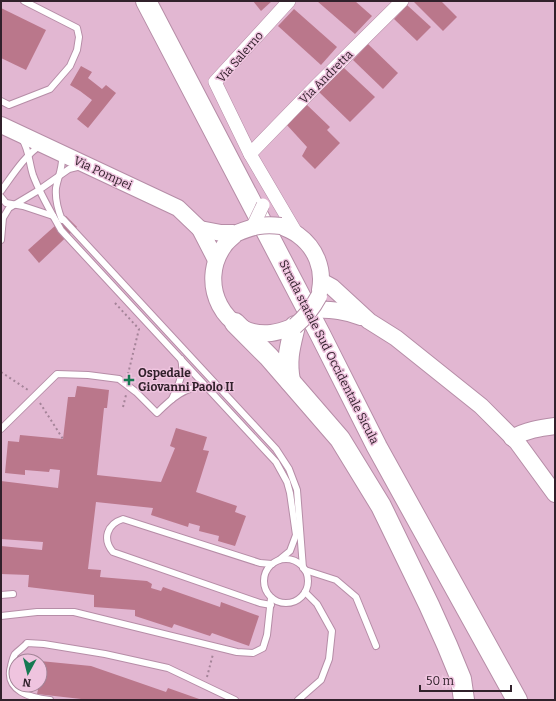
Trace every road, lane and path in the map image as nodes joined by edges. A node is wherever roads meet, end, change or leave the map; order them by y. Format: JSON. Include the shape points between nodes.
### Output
{"nodes":[{"id":1,"x":24,"y":1,"type":"edge"},
{"id":2,"x":146,"y":1,"type":"edge"},
{"id":3,"x":289,"y":1,"type":"edge"},
{"id":4,"x":402,"y":1,"type":"edge"},
{"id":5,"x":1,"y":101,"type":"edge"},
{"id":6,"x":1,"y":125,"type":"edge"},
{"id":7,"x":18,"y":133,"type":"junction"},
{"id":8,"x":43,"y":144,"type":"junction"},
{"id":9,"x":61,"y":153,"type":"junction"},
{"id":10,"x":250,"y":154,"type":"junction"},
{"id":11,"x":28,"y":157,"type":"junction"},
{"id":12,"x":86,"y":164,"type":"junction"},
{"id":13,"x":60,"y":176,"type":"junction"},
{"id":14,"x":266,"y":182,"type":"junction"},
{"id":15,"x":39,"y":190,"type":"junction"},
{"id":16,"x":1,"y":191,"type":"edge"},
{"id":17,"x":1,"y":197,"type":"edge"},
{"id":18,"x":13,"y":205,"type":"junction"},
{"id":19,"x":53,"y":216,"type":"junction"},
{"id":20,"x":253,"y":226,"type":"junction"},
{"id":21,"x":200,"y":229,"type":"junction"},
{"id":22,"x":237,"y":234,"type":"junction"},
{"id":23,"x":297,"y":234,"type":"junction"},
{"id":24,"x":1,"y":240,"type":"edge"},
{"id":25,"x":216,"y":260,"type":"junction"},
{"id":26,"x":317,"y":296,"type":"junction"},
{"id":27,"x":113,"y":301,"type":"dead end"},
{"id":28,"x":370,"y":321,"type":"junction"},
{"id":29,"x":235,"y":324,"type":"junction"},
{"id":30,"x":294,"y":326,"type":"junction"},
{"id":31,"x":180,"y":358,"type":"junction"},
{"id":32,"x":194,"y":372,"type":"junction"},
{"id":33,"x":201,"y":373,"type":"junction"},
{"id":34,"x":180,"y":381,"type":"junction"},
{"id":35,"x":290,"y":381,"type":"junction"},
{"id":36,"x":127,"y":385,"type":"junction"},
{"id":37,"x":193,"y":387,"type":"junction"},
{"id":38,"x":208,"y":387,"type":"junction"},
{"id":39,"x":172,"y":399,"type":"junction"},
{"id":40,"x":123,"y":407,"type":"dead end"},
{"id":41,"x":555,"y":426,"type":"edge"},
{"id":42,"x":1,"y":429,"type":"edge"},
{"id":43,"x":512,"y":438,"type":"junction"},
{"id":44,"x":555,"y":494,"type":"edge"},
{"id":45,"x":279,"y":560,"type":"junction"},
{"id":46,"x":272,"y":564,"type":"junction"},
{"id":47,"x":304,"y":569,"type":"junction"},
{"id":48,"x":305,"y":592,"type":"junction"},
{"id":49,"x":13,"y":594,"type":"dead end"},
{"id":50,"x":1,"y":595,"type":"edge"},
{"id":51,"x":271,"y":601,"type":"junction"},
{"id":52,"x":1,"y":616,"type":"edge"},
{"id":53,"x":215,"y":646,"type":"junction"},
{"id":54,"x":376,"y":646,"type":"dead end"},
{"id":55,"x":502,"y":670,"type":"junction"},
{"id":56,"x":205,"y":686,"type":"junction"},
{"id":57,"x":50,"y":700,"type":"edge"},
{"id":58,"x":235,"y":700,"type":"edge"},
{"id":59,"x":298,"y":700,"type":"edge"},
{"id":60,"x":464,"y":700,"type":"edge"},
{"id":61,"x":512,"y":700,"type":"edge"},
{"id":62,"x":518,"y":700,"type":"edge"},
{"id":63,"x":523,"y":700,"type":"edge"}],
"edges":[{"from":1,"to":5,"type":"lane","via":[[77,28],[77,50],[70,66],[50,89],[9,105]]},
{"from":2,"to":55,"type":"main road","name":"Strada statale Sud Occidentale Sicula","via":[[377,447]]},
{"from":3,"to":10,"type":"street","name":"Via Salerno","via":[[214,82]]},
{"from":4,"to":10,"type":"street","name":"Via Andretta"},
{"from":6,"to":7,"type":"street","name":"Via Pompei"},
{"from":7,"to":8,"type":"street","name":"Via Pompei"},
{"from":7,"to":11,"type":"lane","via":[[26,146]]},
{"from":8,"to":9,"type":"street","name":"Via Pompei"},
{"from":8,"to":11,"type":"lane"},
{"from":9,"to":12,"type":"street","name":"Via Pompei"},
{"from":9,"to":13,"type":"lane"},
{"from":10,"to":14,"type":"street","name":"Via Salerno"},
{"from":11,"to":15,"type":"lane"},
{"from":11,"to":16,"type":"lane"},
{"from":12,"to":13,"type":"lane","via":[[70,169]]},
{"from":12,"to":21,"type":"street","name":"Via Pompei","via":[[178,208]]},
{"from":13,"to":15,"type":"lane"},
{"from":13,"to":33,"type":"lane","via":[[56,188],[62,220]]},
{"from":14,"to":20,"type":"street","bridge":true,"via":[[263,205]]},
{"from":14,"to":23,"type":"street","name":"Via Salerno"},
{"from":15,"to":18,"type":"lane"},
{"from":15,"to":19,"type":"lane"},
{"from":17,"to":18,"type":"lane","via":[[6,203]]},
{"from":18,"to":19,"type":"lane"},
{"from":18,"to":24,"type":"lane","via":[[3,218]]},
{"from":19,"to":31,"type":"lane","via":[[61,230]]},
{"from":20,"to":22,"type":"street","bridge":true},
{"from":20,"to":23,"type":"street","bridge":true,"via":[[281,226]]},
{"from":21,"to":22,"type":"street"},
{"from":21,"to":25,"type":"street","name":"Via Pompei"},
{"from":22,"to":25,"type":"street","via":[[224,245]]},
{"from":23,"to":26,"type":"street","via":[[311,247],[319,263]]},
{"from":25,"to":29,"type":"street","via":[[212,274],[217,302]]},
{"from":26,"to":28,"type":"street","via":[[330,310],[348,312]]},
{"from":26,"to":28,"type":"street","via":[[332,287]]},
{"from":26,"to":30,"type":"street","bridge":true,"via":[[304,319]]},
{"from":27,"to":36,"type":"path","via":[[139,329]]},
{"from":28,"to":43,"type":"street","via":[[450,380],[481,406]]},
{"from":29,"to":30,"type":"street","via":[[258,333],[283,331]]},
{"from":29,"to":35,"type":"main road"},
{"from":30,"to":35,"type":"main road","via":[[288,354],[287,368]]},
{"from":31,"to":32,"type":"lane"},
{"from":31,"to":34,"type":"lane"},
{"from":32,"to":33,"type":"lane"},
{"from":32,"to":34,"type":"lane"},
{"from":33,"to":37,"type":"lane"},
{"from":33,"to":38,"type":"lane"},
{"from":33,"to":47,"type":"lane","via":[[276,449],[289,469],[297,490]]},
{"from":34,"to":39,"type":"lane"},
{"from":35,"to":60,"type":"main road","via":[[340,439],[381,506],[447,645],[460,679]]},
{"from":36,"to":39,"type":"lane","via":[[157,412]]},
{"from":36,"to":40,"type":"path"},
{"from":36,"to":42,"type":"lane","via":[[119,379],[57,374]]},
{"from":37,"to":38,"type":"lane"},
{"from":37,"to":39,"type":"lane"},
{"from":38,"to":45,"type":"lane","via":[[276,462],[287,482],[296,536],[290,551]]},
{"from":41,"to":43,"type":"street","via":[[522,432]]},
{"from":43,"to":44,"type":"street"},
{"from":45,"to":46,"type":"lane"},
{"from":45,"to":47,"type":"lane","via":[[294,560]]},
{"from":46,"to":51,"type":"lane","via":[[264,577],[266,592]]},
{"from":46,"to":51,"type":"lane","via":[[260,563],[123,519],[112,524],[106,535],[113,552],[260,603]]},
{"from":47,"to":48,"type":"lane","via":[[308,578]]},
{"from":47,"to":54,"type":"lane","via":[[336,580],[356,597]]},
{"from":48,"to":51,"type":"lane","via":[[293,602]]},
{"from":48,"to":59,"type":"lane","via":[[317,604],[332,631],[329,659],[321,680]]},
{"from":49,"to":50,"type":"lane"},
{"from":51,"to":53,"type":"lane","via":[[263,648],[253,653]]},
{"from":52,"to":53,"type":"lane","via":[[37,612],[74,612]]},
{"from":53,"to":56,"type":"path"},
{"from":55,"to":61,"type":"main road"},
{"from":55,"to":62,"type":"main road","name":"Strada statale Sud Occidentale Sicula"},
{"from":55,"to":63,"type":"main road"},
{"from":56,"to":57,"type":"lane","via":[[168,668],[105,654],[27,643],[14,655],[9,672],[14,685],[22,693]]},
{"from":56,"to":58,"type":"lane"}]}
